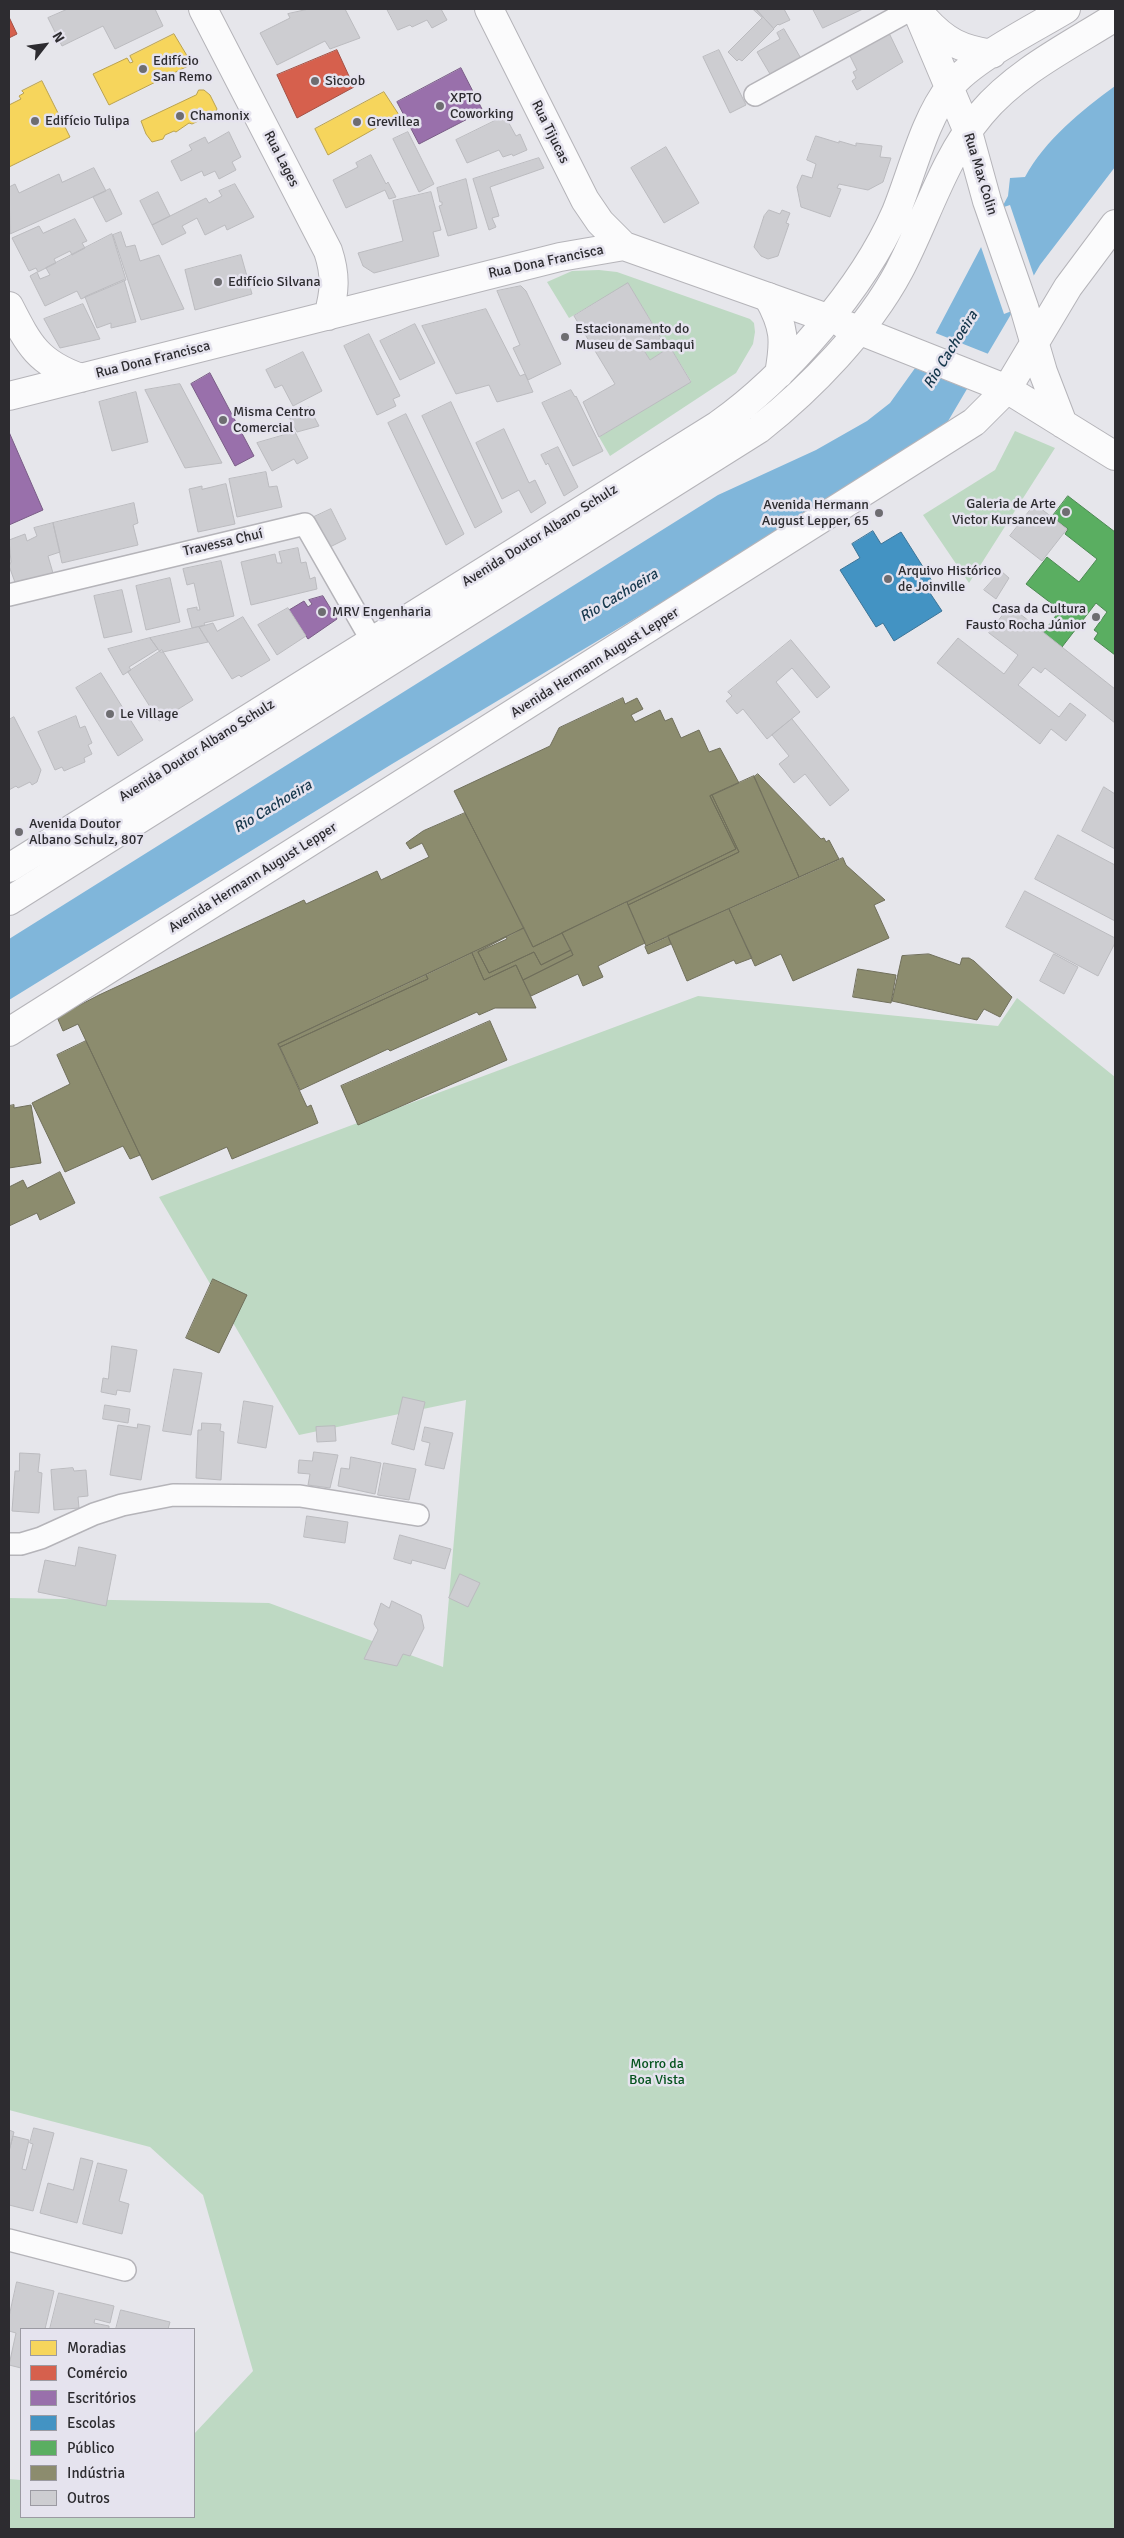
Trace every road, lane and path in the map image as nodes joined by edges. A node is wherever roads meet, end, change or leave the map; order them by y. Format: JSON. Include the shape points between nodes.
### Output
{"nodes":[{"id":1,"x":203,"y":9,"type":"edge"},
{"id":2,"x":489,"y":9,"type":"edge"},
{"id":3,"x":915,"y":9,"type":"edge"},
{"id":4,"x":1066,"y":9,"type":"edge"},
{"id":5,"x":1115,"y":17,"type":"edge"},
{"id":6,"x":992,"y":54,"type":"junction"},
{"id":7,"x":950,"y":87,"type":"junction"},
{"id":8,"x":755,"y":95,"type":"dead end"},
{"id":9,"x":968,"y":132,"type":"junction"},
{"id":10,"x":941,"y":183,"type":"junction"},
{"id":11,"x":906,"y":187,"type":"junction"},
{"id":12,"x":989,"y":206,"type":"junction"},
{"id":13,"x":1115,"y":224,"type":"edge"},
{"id":14,"x":624,"y":246,"type":"junction"},
{"id":15,"x":768,"y":297,"type":"junction"},
{"id":16,"x":9,"y":306,"type":"edge"},
{"id":17,"x":328,"y":316,"type":"junction"},
{"id":18,"x":827,"y":318,"type":"junction"},
{"id":19,"x":858,"y":330,"type":"junction"},
{"id":20,"x":26,"y":339,"type":"junction"},
{"id":21,"x":1035,"y":343,"type":"junction"},
{"id":22,"x":779,"y":374,"type":"junction"},
{"id":23,"x":81,"y":378,"type":"junction"},
{"id":24,"x":996,"y":384,"type":"junction"},
{"id":25,"x":15,"y":395,"type":"edge"},
{"id":26,"x":1063,"y":424,"type":"junction"},
{"id":27,"x":1115,"y":456,"type":"edge"},
{"id":28,"x":9,"y":595,"type":"edge"},
{"id":29,"x":372,"y":642,"type":"junction"},
{"id":30,"x":9,"y":868,"type":"edge"},
{"id":31,"x":9,"y":901,"type":"edge"},
{"id":32,"x":9,"y":1032,"type":"edge"},
{"id":33,"x":418,"y":1515,"type":"dead end"},
{"id":34,"x":9,"y":1544,"type":"edge"},
{"id":35,"x":9,"y":2240,"type":"edge"},
{"id":36,"x":125,"y":2270,"type":"dead end"}],
"edges":[{"from":1,"to":17,"type":"main road","name":"Rua Lages","via":[[328,251],[335,279]]},
{"from":2,"to":14,"type":"main road","name":"Rua Tijucas","via":[[585,200],[600,222]]},
{"from":3,"to":6,"type":"main road","via":[[953,44]]},
{"from":3,"to":7,"type":"main road","name":"Rua Max Colin"},
{"from":3,"to":8,"type":"street"},
{"from":4,"to":6,"type":"main road","name":"Avenida Doutor Albano Schulz"},
{"from":5,"to":9,"type":"main road","name":"Avenida Doutor Albano Schulz","via":[[1009,86],[980,114]]},
{"from":6,"to":7,"type":"main road","name":"Avenida Doutor Albano Schulz"},
{"from":7,"to":9,"type":"main road","name":"Rua Max Colin"},
{"from":7,"to":11,"type":"main road","name":"Avenida Doutor Albano Schulz","via":[[928,128]]},
{"from":9,"to":10,"type":"main road","name":"Avenida Doutor Albano Schulz"},
{"from":9,"to":12,"type":"main road","name":"Rua Max Colin"},
{"from":10,"to":11,"type":"main road"},
{"from":10,"to":12,"type":"main road","via":[[956,186]]},
{"from":10,"to":19,"type":"main road","name":"Avenida Doutor Albano Schulz","via":[[898,273]]},
{"from":11,"to":18,"type":"main road","name":"Avenida Doutor Albano Schulz","via":[[869,261]]},
{"from":12,"to":21,"type":"main road","name":"Rua Max Colin"},
{"from":13,"to":21,"type":"main road","name":"Avenida Hermann August Lepper","via":[[1068,287]]},
{"from":14,"to":15,"type":"main road","name":"Rua Dona Francisca"},
{"from":14,"to":17,"type":"main road","name":"Rua Dona Francisca","via":[[560,257]]},
{"from":15,"to":18,"type":"main road","name":"Rua Dona Francisca"},
{"from":15,"to":22,"type":"main road","via":[[784,332]]},
{"from":16,"to":20,"type":"main road"},
{"from":17,"to":23,"type":"main road","name":"Rua Dona Francisca"},
{"from":18,"to":19,"type":"main road","name":"Rua Dona Francisca"},
{"from":18,"to":22,"type":"main road","name":"Avenida Doutor Albano Schulz"},
{"from":19,"to":24,"type":"main road","name":"Rua Dona Francisca"},
{"from":19,"to":31,"type":"main road","name":"Avenida Doutor Albano Schulz","via":[[782,411],[745,439]]},
{"from":20,"to":23,"type":"main road","via":[[49,363]]},
{"from":20,"to":25,"type":"main road","via":[[27,363]]},
{"from":21,"to":24,"type":"main road","name":"Avenida Hermann August Lepper"},
{"from":21,"to":26,"type":"main road"},
{"from":22,"to":29,"type":"main road","name":"Avenida Doutor Albano Schulz","via":[[758,395],[718,425]]},
{"from":23,"to":25,"type":"main road","name":"Rua Dona Francisca"},
{"from":24,"to":26,"type":"main road","name":"Rua Dona Francisca"},
{"from":24,"to":32,"type":"main road","name":"Avenida Hermann August Lepper","via":[[974,422],[944,443]]},
{"from":26,"to":27,"type":"main road","name":"Rua Dona Francisca"},
{"from":28,"to":29,"type":"street","name":"Travessa Chuí","via":[[305,524]]},
{"from":29,"to":30,"type":"main road","name":"Avenida Doutor Albano Schulz"},
{"from":33,"to":34,"type":"street","via":[[300,1496],[173,1495],[122,1504],[41,1538]]},
{"from":35,"to":36,"type":"street"}]}
